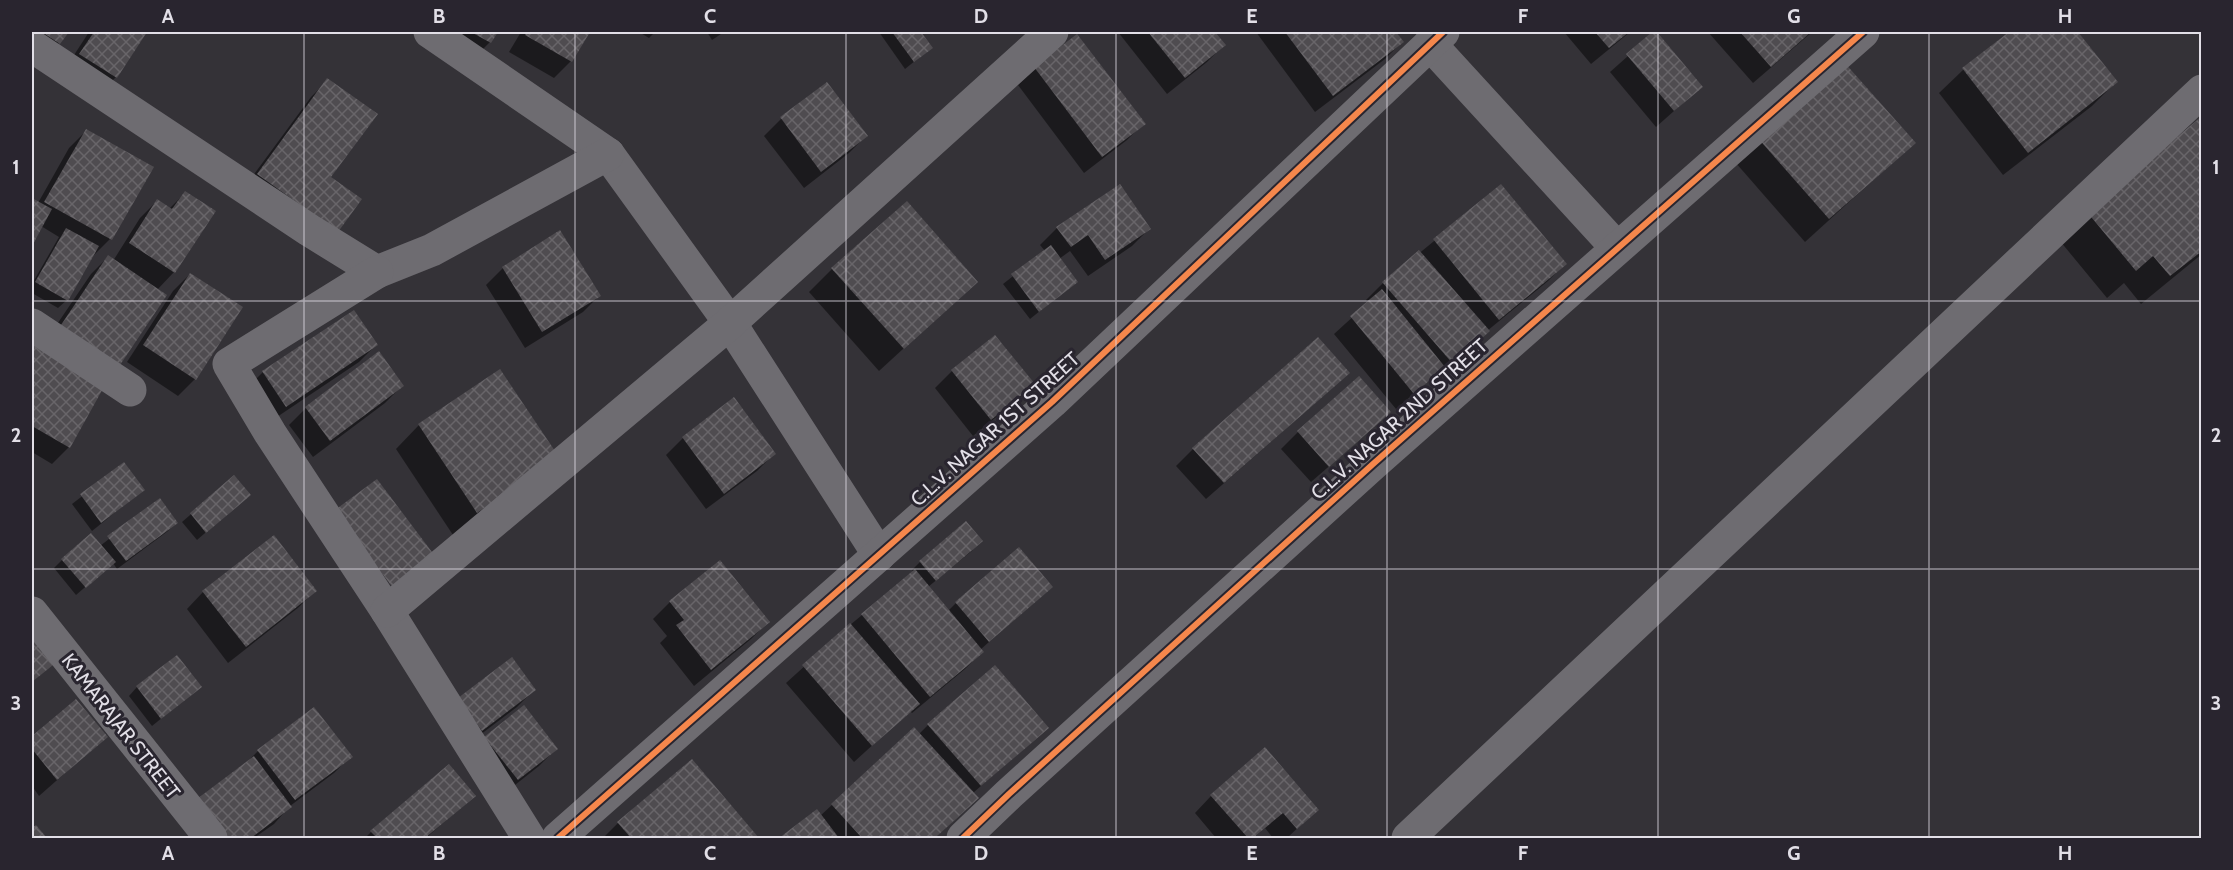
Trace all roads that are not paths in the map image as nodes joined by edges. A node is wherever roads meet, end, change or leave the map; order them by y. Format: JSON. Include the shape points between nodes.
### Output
{"nodes":[{"id":1,"x":430,"y":32,"type":"edge"},
{"id":2,"x":1052,"y":32,"type":"edge"},
{"id":3,"x":1863,"y":32,"type":"edge"},
{"id":4,"x":1436,"y":38,"type":"edge"},
{"id":5,"x":32,"y":46,"type":"edge"},
{"id":6,"x":2202,"y":91,"type":"edge"},
{"id":7,"x":608,"y":154,"type":"junction"},
{"id":8,"x":1617,"y":248,"type":"junction"},
{"id":9,"x":377,"y":272,"type":"junction"},
{"id":10,"x":730,"y":323,"type":"junction"},
{"id":11,"x":32,"y":325,"type":"edge"},
{"id":12,"x":130,"y":390,"type":"dead end"},
{"id":13,"x":879,"y":555,"type":"junction"},
{"id":14,"x":387,"y":611,"type":"junction"},
{"id":15,"x":32,"y":613,"type":"edge"},
{"id":16,"x":211,"y":838,"type":"edge"},
{"id":17,"x":529,"y":838,"type":"edge"},
{"id":18,"x":558,"y":838,"type":"edge"},
{"id":19,"x":963,"y":838,"type":"edge"},
{"id":20,"x":1408,"y":838,"type":"edge"}],
"edges":[{"from":1,"to":7,"type":"street"},
{"from":2,"to":10,"type":"street"},
{"from":3,"to":8,"type":"street","name":"C.L.V. NAGAR 2ND STREET"},
{"from":4,"to":8,"type":"street"},
{"from":4,"to":13,"type":"street","name":"C.L.V. NAGAR 1ST STREET","via":[[1052,402]]},
{"from":5,"to":9,"type":"street"},
{"from":6,"to":20,"type":"street"},
{"from":7,"to":9,"type":"street","via":[[432,250]]},
{"from":7,"to":10,"type":"street"},
{"from":8,"to":19,"type":"street","name":"C.L.V. NAGAR 2ND STREET","via":[[1364,472]]},
{"from":9,"to":14,"type":"street","via":[[230,364],[270,433]]},
{"from":10,"to":13,"type":"street"},
{"from":10,"to":14,"type":"street"},
{"from":11,"to":12,"type":"street"},
{"from":13,"to":18,"type":"street","name":"C.L.V. NAGAR 1ST STREET"},
{"from":14,"to":17,"type":"street"},
{"from":15,"to":16,"type":"street","name":"KAMARAJAR STREET"}]}
